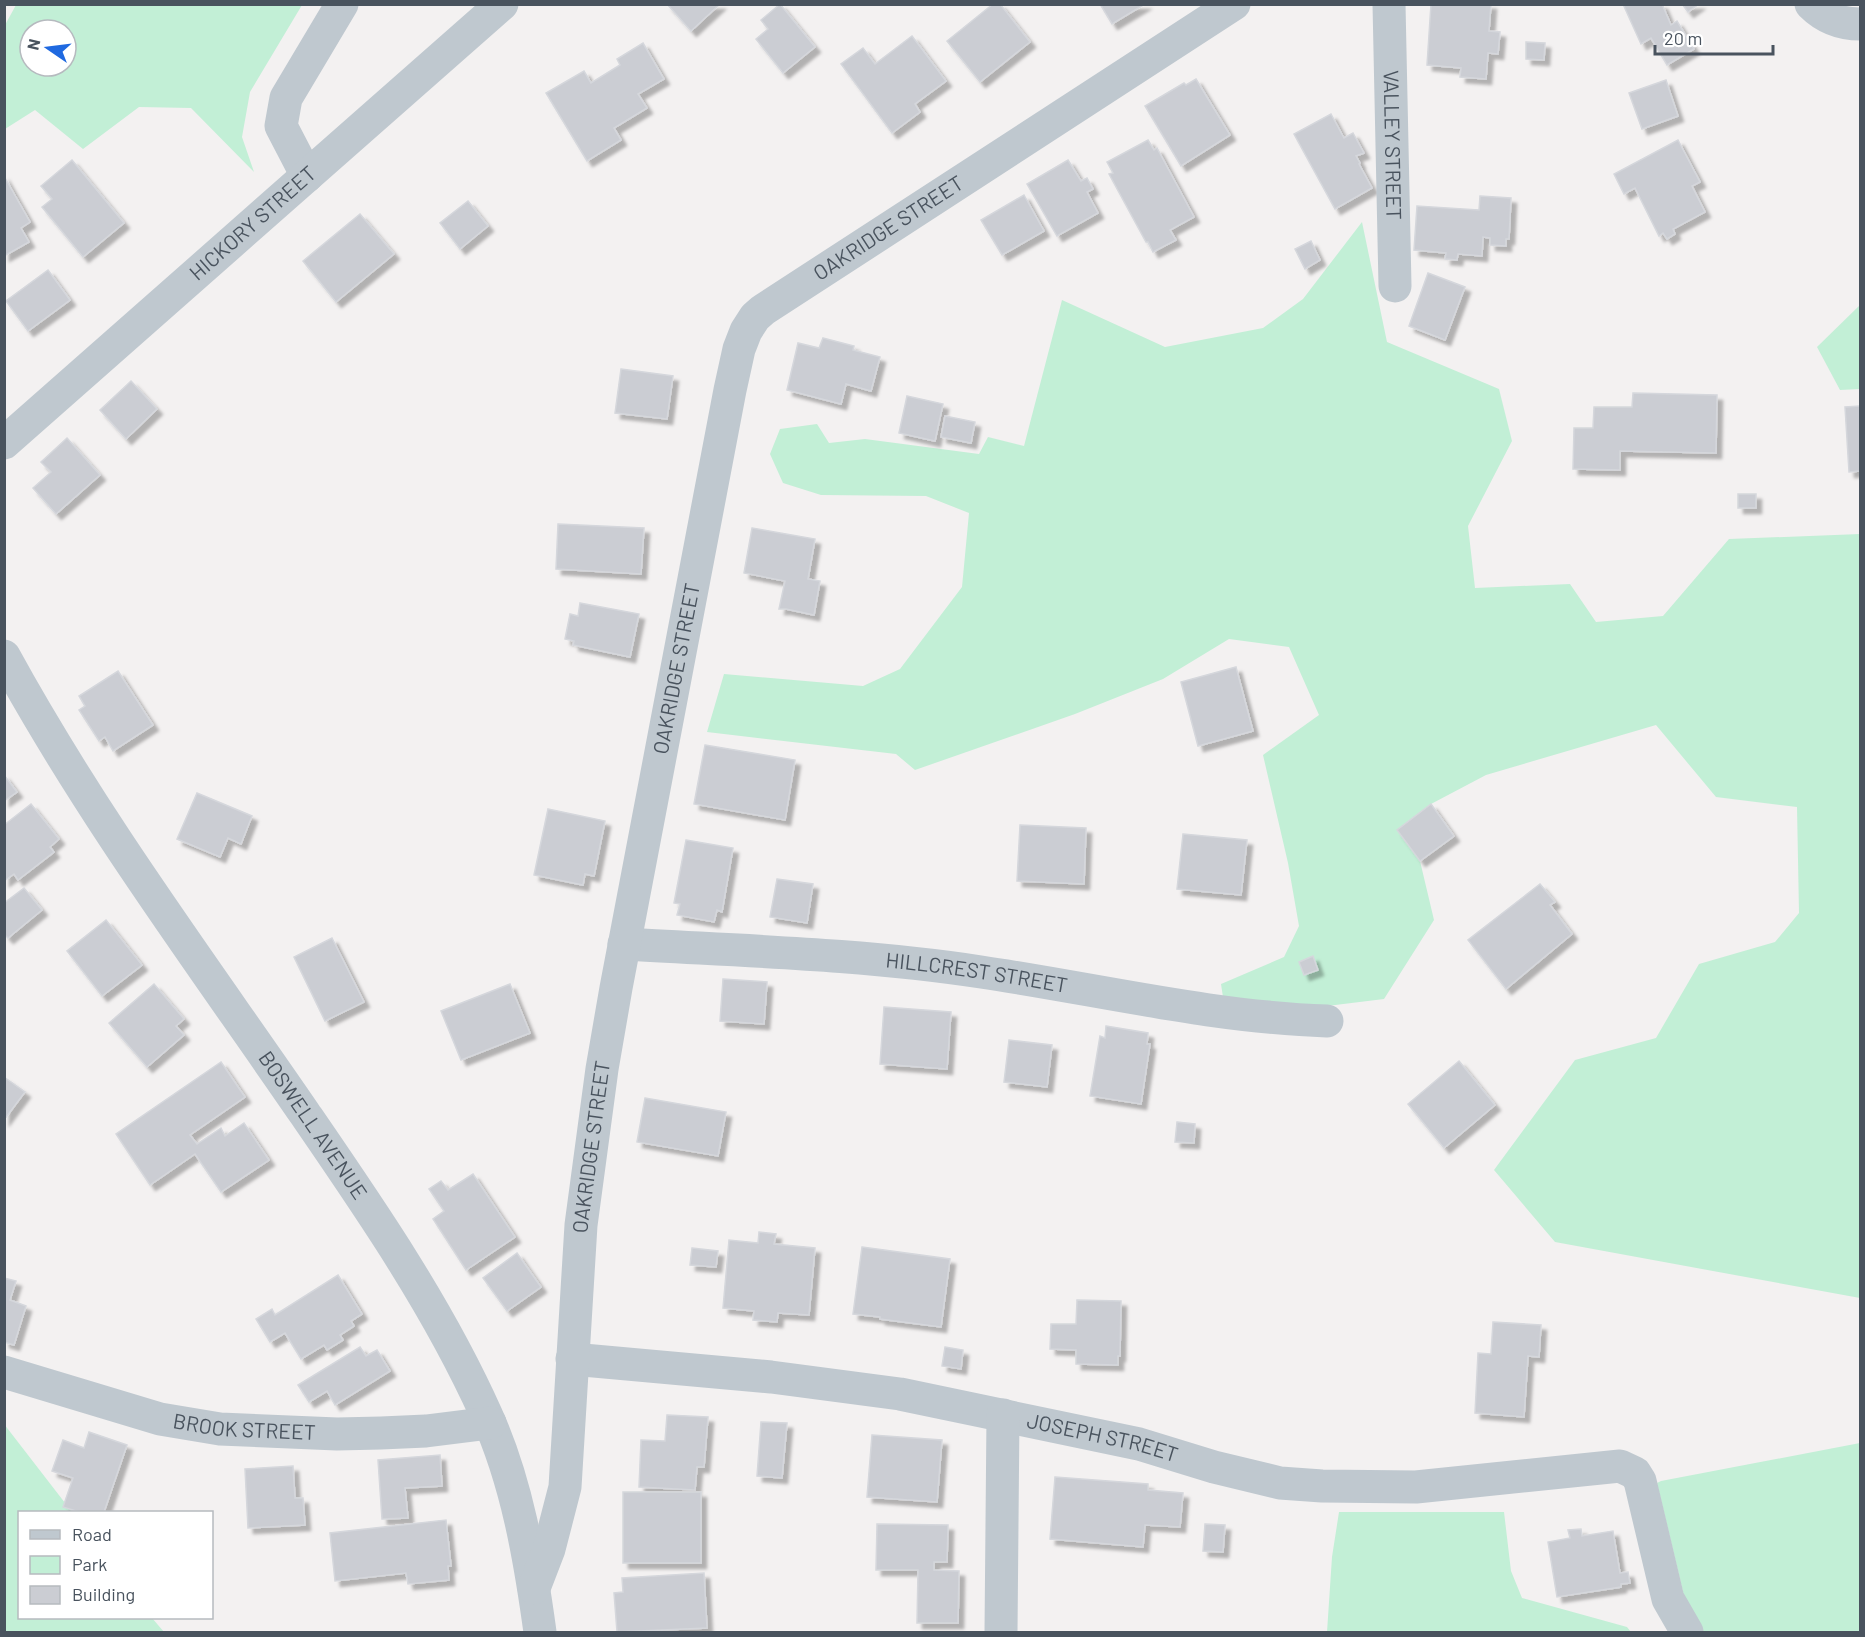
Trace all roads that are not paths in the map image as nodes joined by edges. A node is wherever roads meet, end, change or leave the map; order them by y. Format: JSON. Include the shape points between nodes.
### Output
{"nodes":[{"id":1,"x":342,"y":4,"type":"edge"},
{"id":2,"x":502,"y":4,"type":"edge"},
{"id":3,"x":1234,"y":4,"type":"edge"},
{"id":4,"x":1389,"y":4,"type":"edge"},
{"id":5,"x":1811,"y":4,"type":"edge"},
{"id":6,"x":1860,"y":24,"type":"edge"},
{"id":7,"x":308,"y":176,"type":"junction"},
{"id":8,"x":1395,"y":286,"type":"dead end"},
{"id":9,"x":4,"y":443,"type":"edge"},
{"id":10,"x":4,"y":656,"type":"edge"},
{"id":11,"x":624,"y":944,"type":"junction"},
{"id":12,"x":1327,"y":1021,"type":"dead end"},
{"id":13,"x":572,"y":1359,"type":"junction"},
{"id":14,"x":4,"y":1372,"type":"edge"},
{"id":15,"x":1003,"y":1415,"type":"junction"},
{"id":16,"x":490,"y":1422,"type":"junction"},
{"id":17,"x":534,"y":1588,"type":"junction"},
{"id":18,"x":540,"y":1632,"type":"edge"},
{"id":19,"x":1001,"y":1632,"type":"edge"},
{"id":20,"x":1687,"y":1632,"type":"edge"}],
"edges":[{"from":1,"to":7,"type":"street","via":[[286,98],[281,126]]},
{"from":2,"to":7,"type":"street","name":"HICKORY STREET"},
{"from":3,"to":11,"type":"street","name":"OAKRIDGE STREET","via":[[755,317],[742,339],[730,390]]},
{"from":4,"to":8,"type":"street","name":"VALLEY STREET"},
{"from":5,"to":6,"type":"street","via":[[1834,20]]},
{"from":7,"to":9,"type":"street","name":"HICKORY STREET"},
{"from":10,"to":16,"type":"street","name":"BOSWELL AVENUE","via":[[103,821],[396,1250]]},
{"from":11,"to":12,"type":"street","name":"HILLCREST STREET","via":[[923,964],[1236,1013]]},
{"from":11,"to":13,"type":"street","name":"OAKRIDGE STREET","via":[[581,1225]]},
{"from":13,"to":15,"type":"street","name":"JOSEPH STREET","via":[[845,1385]]},
{"from":13,"to":17,"type":"street","name":"OAKRIDGE STREET","via":[[565,1487]]},
{"from":14,"to":16,"type":"street","name":"BROOK STREET","via":[[160,1419],[220,1429],[370,1433],[426,1431]]},
{"from":15,"to":19,"type":"street"},
{"from":15,"to":20,"type":"street","name":"JOSEPH STREET","via":[[1139,1444],[1246,1476],[1322,1486],[1416,1487],[1620,1466],[1640,1481],[1668,1599]]},
{"from":16,"to":17,"type":"street","name":"BOSWELL AVENUE","via":[[511,1483]]},
{"from":17,"to":18,"type":"street","name":"BOSWELL AVENUE"}]}
